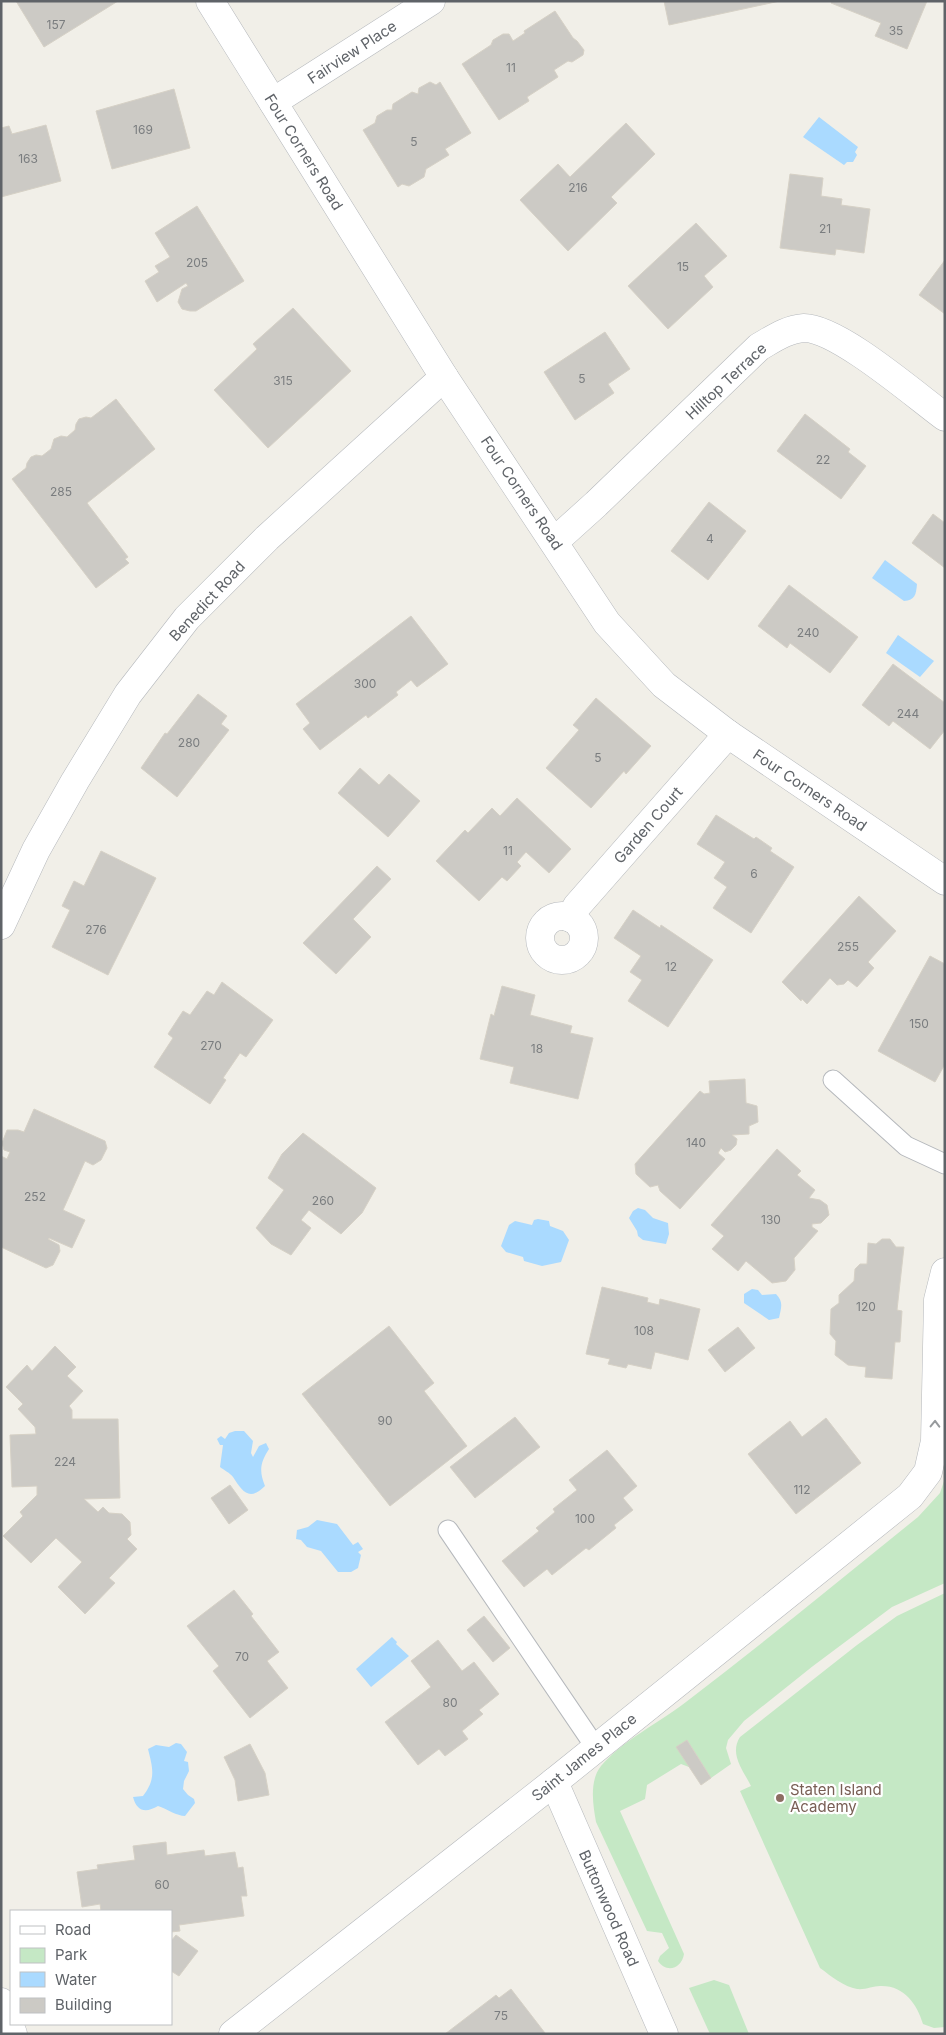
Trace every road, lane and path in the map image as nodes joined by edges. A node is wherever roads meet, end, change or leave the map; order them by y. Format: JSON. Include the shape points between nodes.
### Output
{"nodes":[{"id":1,"x":210,"y":1,"type":"edge"},
{"id":2,"x":431,"y":1,"type":"edge"},
{"id":3,"x":273,"y":102,"type":"junction"},
{"id":4,"x":444,"y":377,"type":"junction"},
{"id":5,"x":945,"y":418,"type":"edge"},
{"id":6,"x":555,"y":541,"type":"junction"},
{"id":7,"x":728,"y":734,"type":"junction"},
{"id":8,"x":945,"y":881,"type":"edge"},
{"id":9,"x":570,"y":918,"type":"dead end"},
{"id":10,"x":1,"y":925,"type":"edge"},
{"id":11,"x":833,"y":1080,"type":"dead end"},
{"id":12,"x":945,"y":1164,"type":"edge"},
{"id":13,"x":945,"y":1272,"type":"edge"},
{"id":14,"x":448,"y":1530,"type":"dead end"},
{"id":15,"x":596,"y":1748,"type":"junction"},
{"id":16,"x":554,"y":1782,"type":"junction"},
{"id":17,"x":1,"y":2002,"type":"edge"},
{"id":18,"x":13,"y":2034,"type":"edge"},
{"id":19,"x":233,"y":2034,"type":"edge"},
{"id":20,"x":664,"y":2034,"type":"edge"}],
"edges":[{"from":1,"to":3,"type":"street","name":"Four Corners Road"},
{"from":2,"to":3,"type":"street","name":"Fairview Place"},
{"from":3,"to":4,"type":"street","name":"Four Corners Road"},
{"from":4,"to":6,"type":"street","name":"Four Corners Road"},
{"from":4,"to":10,"type":"street","name":"Benedict Road","via":[[267,538],[187,618],[128,694],[36,850]]},
{"from":5,"to":6,"type":"street","name":"Hilltop Terrace","via":[[852,347],[829,334],[805,328],[783,333],[759,347]]},
{"from":6,"to":7,"type":"street","name":"Four Corners Road","via":[[607,622],[664,685]]},
{"from":7,"to":8,"type":"street","name":"Four Corners Road"},
{"from":7,"to":9,"type":"street","name":"Garden Court","via":[[577,906]]},
{"from":11,"to":12,"type":"lane","via":[[906,1146]]},
{"from":15,"to":13,"type":"street","name":"Saint James Place","one_way":true,"via":[[910,1496],[928,1472],[935,1440],[938,1300]]},
{"from":14,"to":15,"type":"lane"},
{"from":15,"to":16,"type":"street","name":"Saint James Place"},
{"from":16,"to":19,"type":"street","name":"Saint James Place"},
{"from":16,"to":20,"type":"street","name":"Buttonwood Road"},
{"from":17,"to":18,"type":"street"}]}
